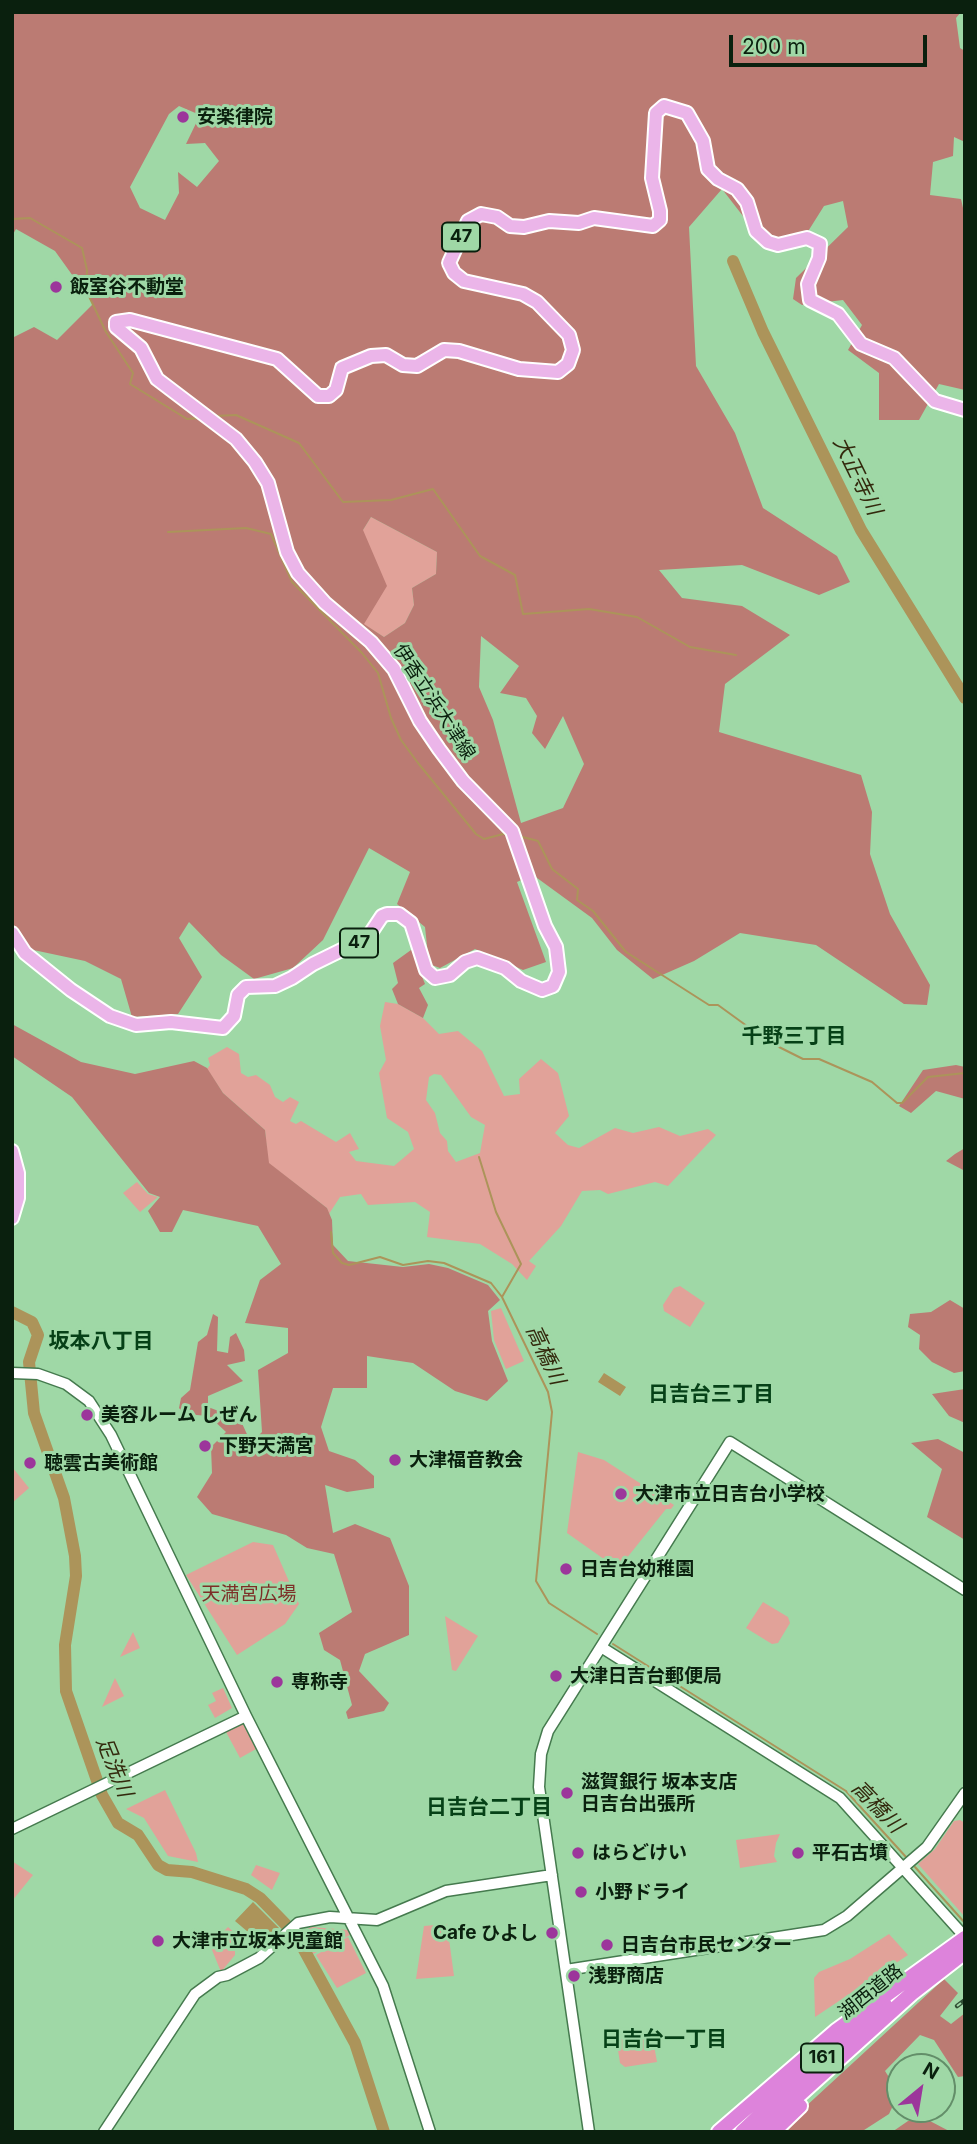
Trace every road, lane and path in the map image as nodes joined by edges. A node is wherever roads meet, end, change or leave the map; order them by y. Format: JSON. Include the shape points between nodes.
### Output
{"nodes":[{"id":1,"x":965,"y":410,"type":"edge"},
{"id":2,"x":12,"y":933,"type":"edge"},
{"id":3,"x":12,"y":1151,"type":"edge"},
{"id":4,"x":12,"y":1218,"type":"edge"},
{"id":5,"x":12,"y":1373,"type":"edge"},
{"id":6,"x":965,"y":1590,"type":"edge"},
{"id":7,"x":601,"y":1647,"type":"junction"},
{"id":8,"x":246,"y":1716,"type":"junction"},
{"id":9,"x":965,"y":1793,"type":"edge"},
{"id":10,"x":12,"y":1829,"type":"edge"},
{"id":11,"x":904,"y":1868,"type":"junction"},
{"id":12,"x":552,"y":1875,"type":"junction"},
{"id":13,"x":352,"y":1920,"type":"junction"},
{"id":14,"x":965,"y":1938,"type":"edge"},
{"id":15,"x":965,"y":1952,"type":"edge"},
{"id":16,"x":566,"y":1970,"type":"junction"},
{"id":17,"x":908,"y":1991,"type":"junction"},
{"id":18,"x":104,"y":2132,"type":"edge"},
{"id":19,"x":430,"y":2132,"type":"edge"},
{"id":20,"x":589,"y":2132,"type":"edge"},
{"id":21,"x":719,"y":2132,"type":"edge"},
{"id":22,"x":742,"y":2132,"type":"edge"},
{"id":23,"x":758,"y":2132,"type":"edge"},
{"id":24,"x":773,"y":2132,"type":"edge"}],
"edges":[{"from":1,"to":2,"type":"main road","name":"伊香立浜大津線","number":"47","via":[[935,401],[894,358],[861,344],[838,314],[810,300],[808,284],[820,244],[807,237],[778,245],[768,242],[756,231],[747,202],[737,189],[708,169],[703,141],[687,113],[664,106],[656,113],[652,178],[660,220],[653,226],[594,218],[579,223],[510,226],[481,214],[468,221],[449,263],[464,281],[523,294],[537,302],[569,335],[573,350],[568,365],[558,372],[519,369],[459,351],[444,350],[417,366],[403,365],[386,355],[371,356],[342,368],[336,390],[318,396],[277,359],[130,320],[116,322],[141,348],[157,379],[236,439],[268,483],[298,573],[394,668],[439,749],[514,835],[559,972],[548,989],[535,988],[505,968],[477,958],[450,975],[430,976],[411,923],[393,913],[382,916],[368,937],[292,978],[275,986],[246,987],[238,995],[234,1016],[223,1028],[171,1022],[136,1025],[110,1016],[71,990],[25,953]]},
{"from":3,"to":4,"type":"main road","via":[[18,1198]]},
{"from":5,"to":8,"type":"street","via":[[53,1378],[78,1391],[100,1414]]},
{"from":6,"to":7,"type":"street","via":[[730,1442]]},
{"from":7,"to":11,"type":"street","via":[[840,1798]]},
{"from":7,"to":12,"type":"street","via":[[548,1731],[541,1754],[539,1787]]},
{"from":8,"to":10,"type":"street"},
{"from":8,"to":13,"type":"street"},
{"from":9,"to":11,"type":"street","via":[[940,1832]]},
{"from":11,"to":14,"type":"street"},
{"from":11,"to":16,"type":"street","via":[[824,1930]]},
{"from":12,"to":13,"type":"street","via":[[446,1891],[383,1919]]},
{"from":12,"to":16,"type":"street"},
{"from":13,"to":18,"type":"street","via":[[317,1917],[291,1928],[259,1958],[218,1976],[194,1994]]},
{"from":13,"to":19,"type":"street","via":[[383,1986]]},
{"from":14,"to":17,"type":"highway"},
{"from":15,"to":17,"type":"highway"},
{"from":16,"to":20,"type":"street"},
{"from":17,"to":21,"type":"highway","via":[[793,2066]]},
{"from":17,"to":22,"type":"highway","name":"湖西道路","number":"161","via":[[810,2067]]},
{"from":17,"to":23,"type":"highway","name":"湖西道路","number":"161"},
{"from":17,"to":24,"type":"highway"}]}
